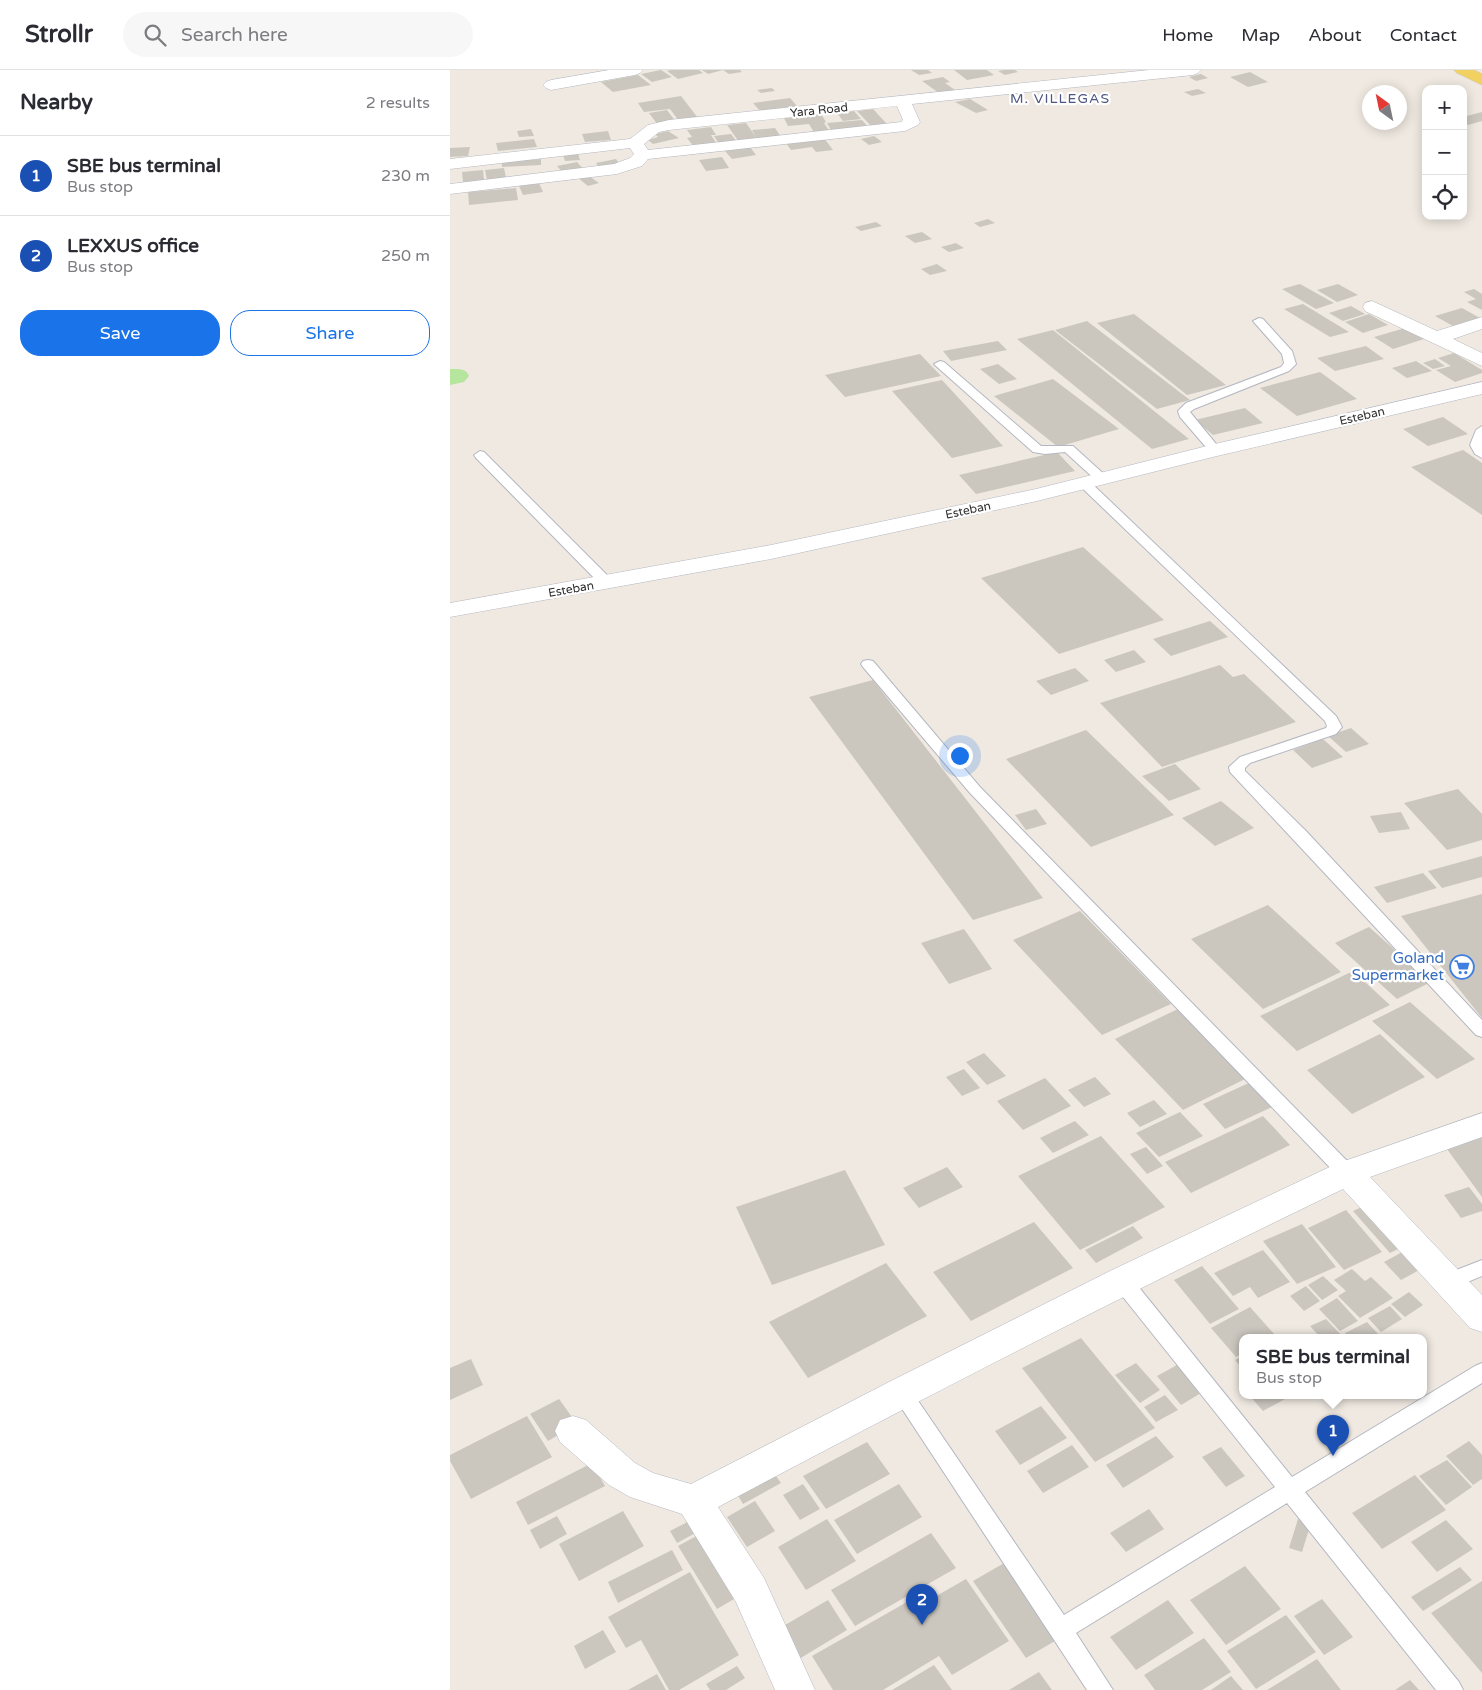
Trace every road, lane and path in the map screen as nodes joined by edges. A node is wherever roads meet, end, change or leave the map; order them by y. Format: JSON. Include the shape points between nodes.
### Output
{"nodes":[{"id":1,"x":635,"y":70,"type":"edge"},
{"id":2,"x":1193,"y":70,"type":"edge"},
{"id":3,"x":1462,"y":70,"type":"edge"},
{"id":4,"x":1482,"y":80,"type":"edge"},
{"id":5,"x":551,"y":85,"type":"dead end"},
{"id":6,"x":903,"y":100,"type":"junction"},
{"id":7,"x":639,"y":149,"type":"junction"},
{"id":8,"x":450,"y":164,"type":"edge"},
{"id":9,"x":450,"y":189,"type":"edge"},
{"id":10,"x":1372,"y":307,"type":"dead end"},
{"id":11,"x":1259,"y":321,"type":"dead end"},
{"id":12,"x":1482,"y":323,"type":"edge"},
{"id":13,"x":1436,"y":338,"type":"junction"},
{"id":14,"x":1482,"y":360,"type":"edge"},
{"id":15,"x":940,"y":364,"type":"dead end"},
{"id":16,"x":1482,"y":388,"type":"edge"},
{"id":17,"x":1482,"y":430,"type":"edge"},
{"id":18,"x":1215,"y":450,"type":"junction"},
{"id":19,"x":1482,"y":454,"type":"edge"},
{"id":20,"x":480,"y":455,"type":"dead end"},
{"id":21,"x":1093,"y":481,"type":"junction"},
{"id":22,"x":606,"y":582,"type":"junction"},
{"id":23,"x":450,"y":610,"type":"edge"},
{"id":24,"x":868,"y":664,"type":"dead end"},
{"id":25,"x":1482,"y":1031,"type":"edge"},
{"id":26,"x":1482,"y":1126,"type":"edge"},
{"id":27,"x":1347,"y":1172,"type":"junction"},
{"id":28,"x":1482,"y":1268,"type":"edge"},
{"id":29,"x":1122,"y":1280,"type":"junction"},
{"id":30,"x":1448,"y":1282,"type":"junction"},
{"id":31,"x":1482,"y":1318,"type":"edge"},
{"id":32,"x":1482,"y":1372,"type":"edge"},
{"id":33,"x":901,"y":1392,"type":"junction"},
{"id":34,"x":572,"y":1431,"type":"dead end"},
{"id":35,"x":1290,"y":1490,"type":"junction"},
{"id":36,"x":694,"y":1500,"type":"junction"},
{"id":37,"x":1060,"y":1630,"type":"junction"},
{"id":38,"x":796,"y":1690,"type":"edge"},
{"id":39,"x":1101,"y":1690,"type":"edge"},
{"id":40,"x":1450,"y":1690,"type":"edge"}],
"edges":[{"from":1,"to":5,"type":"street"},
{"from":2,"to":6,"type":"street","name":"Yara Road"},
{"from":3,"to":4,"type":"main road"},
{"from":6,"to":7,"type":"street","name":"Yara Road","via":[[663,125],[649,131]]},
{"from":6,"to":7,"type":"street","via":[[912,122],[905,126]]},
{"from":7,"to":8,"type":"street","name":"Yara Road"},
{"from":7,"to":9,"type":"street","via":[[631,164],[605,172]]},
{"from":10,"to":13,"type":"street"},
{"from":11,"to":18,"type":"lane","via":[[1288,353],[1290,364],[1286,369],[1184,411]]},
{"from":12,"to":13,"type":"street"},
{"from":13,"to":14,"type":"street"},
{"from":15,"to":21,"type":"lane","via":[[1036,449],[1069,449]]},
{"from":16,"to":18,"type":"street","name":"Esteban"},
{"from":17,"to":19,"type":"lane","via":[[1475,443]]},
{"from":18,"to":21,"type":"street","name":"Esteban"},
{"from":20,"to":22,"type":"lane"},
{"from":21,"to":22,"type":"street","name":"Esteban","via":[[771,552]]},
{"from":21,"to":25,"type":"lane","via":[[1331,719],[1335,727],[1331,732],[1245,760],[1237,767],[1238,772]]},
{"from":22,"to":23,"type":"street","name":"Esteban"},
{"from":24,"to":27,"type":"lane","via":[[974,790]]},
{"from":26,"to":27,"type":"street"},
{"from":27,"to":29,"type":"street"},
{"from":27,"to":30,"type":"street"},
{"from":28,"to":30,"type":"lane"},
{"from":29,"to":33,"type":"street"},
{"from":29,"to":35,"type":"lane"},
{"from":30,"to":31,"type":"street"},
{"from":32,"to":35,"type":"lane"},
{"from":33,"to":36,"type":"street"},
{"from":33,"to":37,"type":"lane"},
{"from":34,"to":36,"type":"street","via":[[622,1474],[643,1486]]},
{"from":35,"to":37,"type":"lane"},
{"from":35,"to":40,"type":"lane"},
{"from":36,"to":38,"type":"street","via":[[750,1590]]},
{"from":37,"to":39,"type":"lane"}]}
